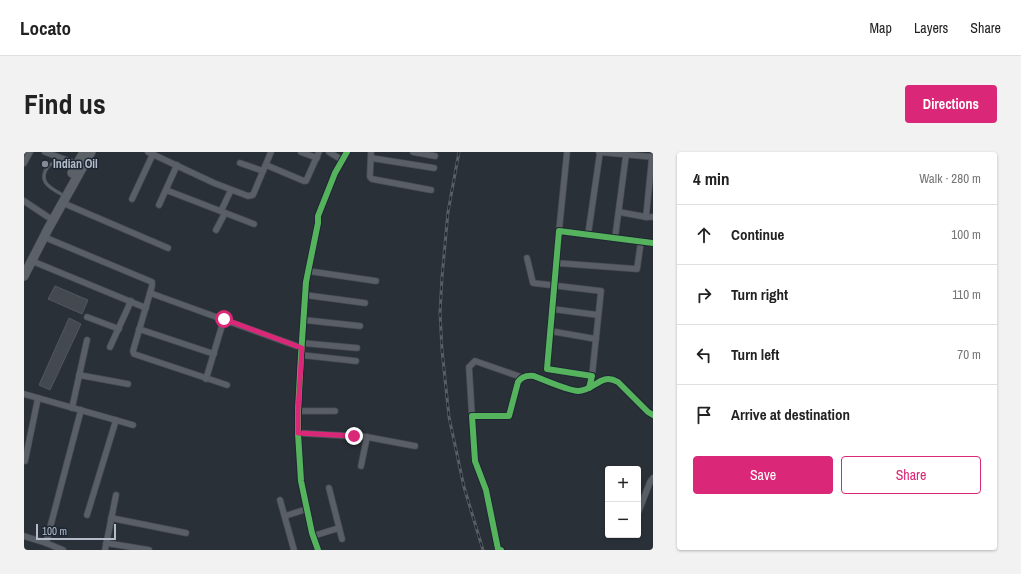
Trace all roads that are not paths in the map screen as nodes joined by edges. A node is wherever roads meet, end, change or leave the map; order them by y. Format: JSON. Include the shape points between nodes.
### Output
{"nodes":[{"id":1,"x":30,"y":152,"type":"edge"},
{"id":2,"x":45,"y":152,"type":"edge"},
{"id":3,"x":84,"y":152,"type":"edge"},
{"id":4,"x":91,"y":152,"type":"edge"},
{"id":5,"x":271,"y":152,"type":"edge"},
{"id":6,"x":301,"y":152,"type":"edge"},
{"id":7,"x":328,"y":152,"type":"edge"},
{"id":8,"x":346,"y":152,"type":"edge"},
{"id":9,"x":413,"y":152,"type":"edge"},
{"id":10,"x":567,"y":152,"type":"edge"},
{"id":11,"x":600,"y":152,"type":"edge"},
{"id":12,"x":150,"y":153,"type":"edge"},
{"id":13,"x":624,"y":154,"type":"edge"},
{"id":14,"x":318,"y":155,"type":"edge"},
{"id":15,"x":371,"y":155,"type":"edge"},
{"id":16,"x":435,"y":156,"type":"dead end"},
{"id":17,"x":653,"y":157,"type":"edge"},
{"id":18,"x":342,"y":160,"type":"junction"},
{"id":19,"x":24,"y":163,"type":"edge"},
{"id":20,"x":240,"y":163,"type":"dead end"},
{"id":21,"x":177,"y":165,"type":"junction"},
{"id":22,"x":266,"y":165,"type":"junction"},
{"id":23,"x":77,"y":168,"type":"junction"},
{"id":24,"x":434,"y":168,"type":"dead end"},
{"id":25,"x":263,"y":171,"type":"junction"},
{"id":26,"x":166,"y":190,"type":"junction"},
{"id":27,"x":231,"y":190,"type":"junction"},
{"id":28,"x":431,"y":190,"type":"dead end"},
{"id":29,"x":62,"y":198,"type":"junction"},
{"id":30,"x":132,"y":199,"type":"dead end"},
{"id":31,"x":24,"y":200,"type":"edge"},
{"id":32,"x":160,"y":204,"type":"dead end"},
{"id":33,"x":223,"y":212,"type":"junction"},
{"id":34,"x":619,"y":212,"type":"junction"},
{"id":35,"x":48,"y":217,"type":"junction"},
{"id":36,"x":646,"y":217,"type":"junction"},
{"id":37,"x":653,"y":217,"type":"edge"},
{"id":38,"x":254,"y":224,"type":"dead end"},
{"id":39,"x":216,"y":230,"type":"dead end"},
{"id":40,"x":559,"y":231,"type":"junction"},
{"id":41,"x":588,"y":235,"type":"junction"},
{"id":42,"x":44,"y":237,"type":"junction"},
{"id":43,"x":615,"y":238,"type":"junction"},
{"id":44,"x":641,"y":242,"type":"junction"},
{"id":45,"x":653,"y":243,"type":"edge"},
{"id":46,"x":168,"y":248,"type":"dead end"},
{"id":47,"x":527,"y":258,"type":"dead end"},
{"id":48,"x":28,"y":262,"type":"edge"},
{"id":49,"x":556,"y":263,"type":"junction"},
{"id":50,"x":308,"y":271,"type":"junction"},
{"id":51,"x":24,"y":275,"type":"edge"},
{"id":52,"x":376,"y":281,"type":"dead end"},
{"id":53,"x":554,"y":285,"type":"junction"},
{"id":54,"x":150,"y":293,"type":"junction"},
{"id":55,"x":305,"y":295,"type":"junction"},
{"id":56,"x":131,"y":302,"type":"junction"},
{"id":57,"x":365,"y":303,"type":"dead end"},
{"id":58,"x":146,"y":308,"type":"junction"},
{"id":59,"x":552,"y":309,"type":"junction"},
{"id":60,"x":598,"y":315,"type":"junction"},
{"id":61,"x":87,"y":317,"type":"dead end"},
{"id":62,"x":224,"y":319,"type":"junction"},
{"id":63,"x":304,"y":320,"type":"junction"},
{"id":64,"x":360,"y":326,"type":"dead end"},
{"id":65,"x":118,"y":329,"type":"junction"},
{"id":66,"x":139,"y":329,"type":"junction"},
{"id":67,"x":550,"y":331,"type":"junction"},
{"id":68,"x":596,"y":339,"type":"junction"},
{"id":69,"x":87,"y":340,"type":"dead end"},
{"id":70,"x":302,"y":345,"type":"junction"},
{"id":71,"x":110,"y":347,"type":"dead end"},
{"id":72,"x":357,"y":348,"type":"dead end"},
{"id":73,"x":214,"y":354,"type":"junction"},
{"id":74,"x":301,"y":355,"type":"junction"},
{"id":75,"x":356,"y":361,"type":"dead end"},
{"id":76,"x":79,"y":375,"type":"junction"},
{"id":77,"x":592,"y":376,"type":"junction"},
{"id":78,"x":521,"y":378,"type":"junction"},
{"id":79,"x":206,"y":379,"type":"junction"},
{"id":80,"x":128,"y":384,"type":"dead end"},
{"id":81,"x":227,"y":385,"type":"dead end"},
{"id":82,"x":589,"y":388,"type":"junction"},
{"id":83,"x":24,"y":394,"type":"edge"},
{"id":84,"x":38,"y":398,"type":"junction"},
{"id":85,"x":72,"y":408,"type":"junction"},
{"id":86,"x":81,"y":410,"type":"junction"},
{"id":87,"x":298,"y":410,"type":"junction"},
{"id":88,"x":335,"y":411,"type":"dead end"},
{"id":89,"x":472,"y":416,"type":"junction"},
{"id":90,"x":653,"y":416,"type":"edge"},
{"id":91,"x":116,"y":420,"type":"junction"},
{"id":92,"x":133,"y":425,"type":"dead end"},
{"id":93,"x":298,"y":433,"type":"junction"},
{"id":94,"x":367,"y":437,"type":"junction"},
{"id":95,"x":415,"y":446,"type":"dead end"},
{"id":96,"x":25,"y":461,"type":"edge"},
{"id":97,"x":361,"y":466,"type":"dead end"},
{"id":98,"x":653,"y":478,"type":"edge"},
{"id":99,"x":329,"y":488,"type":"dead end"},
{"id":100,"x":116,"y":496,"type":"dead end"},
{"id":101,"x":280,"y":500,"type":"dead end"},
{"id":102,"x":641,"y":505,"type":"edge"},
{"id":103,"x":307,"y":509,"type":"junction"},
{"id":104,"x":87,"y":515,"type":"dead end"},
{"id":105,"x":285,"y":516,"type":"junction"},
{"id":106,"x":111,"y":518,"type":"junction"},
{"id":107,"x":339,"y":528,"type":"junction"},
{"id":108,"x":186,"y":533,"type":"dead end"},
{"id":109,"x":24,"y":536,"type":"edge"},
{"id":110,"x":313,"y":536,"type":"junction"},
{"id":111,"x":342,"y":539,"type":"dead end"},
{"id":112,"x":46,"y":543,"type":"junction"},
{"id":113,"x":106,"y":543,"type":"junction"},
{"id":114,"x":63,"y":550,"type":"edge"},
{"id":115,"x":105,"y":550,"type":"edge"},
{"id":116,"x":149,"y":550,"type":"edge"},
{"id":117,"x":294,"y":550,"type":"edge"},
{"id":118,"x":318,"y":550,"type":"edge"},
{"id":119,"x":501,"y":550,"type":"edge"}],
"edges":[{"from":1,"to":19,"type":"street"},
{"from":2,"to":23,"type":"street"},
{"from":3,"to":23,"type":"main road"},
{"from":4,"to":23,"type":"main road"},
{"from":5,"to":22,"type":"street"},
{"from":6,"to":14,"type":"street"},
{"from":7,"to":18,"type":"street"},
{"from":8,"to":18,"type":"street"},
{"from":9,"to":16,"type":"street"},
{"from":10,"to":40,"type":"street"},
{"from":11,"to":13,"type":"street"},
{"from":11,"to":41,"type":"street"},
{"from":12,"to":21,"type":"street"},
{"from":12,"to":30,"type":"street"},
{"from":13,"to":17,"type":"street"},
{"from":13,"to":34,"type":"street"},
{"from":14,"to":22,"type":"street","via":[[304,181]]},
{"from":15,"to":24,"type":"street"},
{"from":15,"to":28,"type":"street","via":[[372,179]]},
{"from":17,"to":36,"type":"street"},
{"from":18,"to":50,"type":"street","via":[[318,216]]},
{"from":20,"to":25,"type":"street"},
{"from":21,"to":26,"type":"street"},
{"from":21,"to":27,"type":"street"},
{"from":22,"to":25,"type":"street"},
{"from":23,"to":29,"type":"main road"},
{"from":23,"to":29,"type":"lane","via":[[55,163],[47,167],[43,178]]},
{"from":25,"to":27,"type":"street","via":[[253,195],[248,196]]},
{"from":26,"to":32,"type":"street"},
{"from":26,"to":33,"type":"street"},
{"from":27,"to":33,"type":"street"},
{"from":29,"to":35,"type":"main road"},
{"from":29,"to":42,"type":"main road"},
{"from":29,"to":46,"type":"street"},
{"from":31,"to":35,"type":"street"},
{"from":33,"to":38,"type":"street"},
{"from":33,"to":39,"type":"street"},
{"from":34,"to":36,"type":"street"},
{"from":34,"to":43,"type":"street"},
{"from":35,"to":48,"type":"main road"},
{"from":36,"to":37,"type":"street"},
{"from":40,"to":41,"type":"street"},
{"from":40,"to":49,"type":"street"},
{"from":41,"to":43,"type":"street"},
{"from":42,"to":48,"type":"main road"},
{"from":42,"to":54,"type":"street","via":[[150,281]]},
{"from":43,"to":44,"type":"street"},
{"from":44,"to":45,"type":"street"},
{"from":44,"to":49,"type":"street","via":[[637,269]]},
{"from":47,"to":53,"type":"street","via":[[533,283]]},
{"from":48,"to":51,"type":"main road"},
{"from":48,"to":56,"type":"street"},
{"from":49,"to":53,"type":"street"},
{"from":50,"to":52,"type":"street"},
{"from":50,"to":55,"type":"street"},
{"from":53,"to":59,"type":"street"},
{"from":53,"to":60,"type":"street","via":[[601,291]]},
{"from":54,"to":58,"type":"street"},
{"from":54,"to":62,"type":"street"},
{"from":55,"to":57,"type":"street"},
{"from":55,"to":63,"type":"street"},
{"from":56,"to":58,"type":"street"},
{"from":56,"to":65,"type":"street"},
{"from":58,"to":66,"type":"street"},
{"from":59,"to":60,"type":"street"},
{"from":59,"to":67,"type":"street"},
{"from":60,"to":68,"type":"street"},
{"from":61,"to":65,"type":"street"},
{"from":62,"to":70,"type":"street"},
{"from":62,"to":73,"type":"street"},
{"from":63,"to":64,"type":"street"},
{"from":63,"to":70,"type":"street"},
{"from":65,"to":71,"type":"street"},
{"from":66,"to":73,"type":"street"},
{"from":66,"to":79,"type":"street","via":[[134,354]]},
{"from":67,"to":68,"type":"street"},
{"from":67,"to":77,"type":"street","via":[[547,369]]},
{"from":68,"to":77,"type":"street"},
{"from":69,"to":76,"type":"street"},
{"from":70,"to":72,"type":"street"},
{"from":70,"to":74,"type":"street"},
{"from":73,"to":79,"type":"street"},
{"from":74,"to":75,"type":"street"},
{"from":74,"to":87,"type":"street"},
{"from":76,"to":80,"type":"street"},
{"from":76,"to":85,"type":"street"},
{"from":77,"to":82,"type":"street"},
{"from":78,"to":82,"type":"street","via":[[534,376],[576,391]]},
{"from":78,"to":89,"type":"street","via":[[509,416]]},
{"from":78,"to":89,"type":"street","via":[[475,361],[469,367]]},
{"from":79,"to":81,"type":"street"},
{"from":82,"to":90,"type":"street","via":[[605,379],[614,379]]},
{"from":83,"to":84,"type":"street"},
{"from":84,"to":85,"type":"street"},
{"from":84,"to":96,"type":"street"},
{"from":85,"to":86,"type":"street"},
{"from":86,"to":91,"type":"street"},
{"from":86,"to":112,"type":"street"},
{"from":87,"to":88,"type":"street"},
{"from":87,"to":93,"type":"street"},
{"from":89,"to":119,"type":"street","via":[[475,461],[486,490],[498,549]]},
{"from":91,"to":92,"type":"street"},
{"from":91,"to":104,"type":"street"},
{"from":93,"to":94,"type":"street"},
{"from":93,"to":103,"type":"street","via":[[301,482]]},
{"from":94,"to":95,"type":"street"},
{"from":94,"to":97,"type":"street"},
{"from":98,"to":102,"type":"street"},
{"from":99,"to":107,"type":"street"},
{"from":100,"to":106,"type":"street"},
{"from":101,"to":105,"type":"street"},
{"from":103,"to":105,"type":"street"},
{"from":103,"to":110,"type":"street"},
{"from":105,"to":117,"type":"street"},
{"from":106,"to":108,"type":"street"},
{"from":106,"to":113,"type":"street"},
{"from":107,"to":110,"type":"street"},
{"from":107,"to":111,"type":"street"},
{"from":109,"to":112,"type":"street"},
{"from":110,"to":118,"type":"street"},
{"from":112,"to":114,"type":"street"},
{"from":113,"to":115,"type":"street"},
{"from":113,"to":116,"type":"street"}]}
